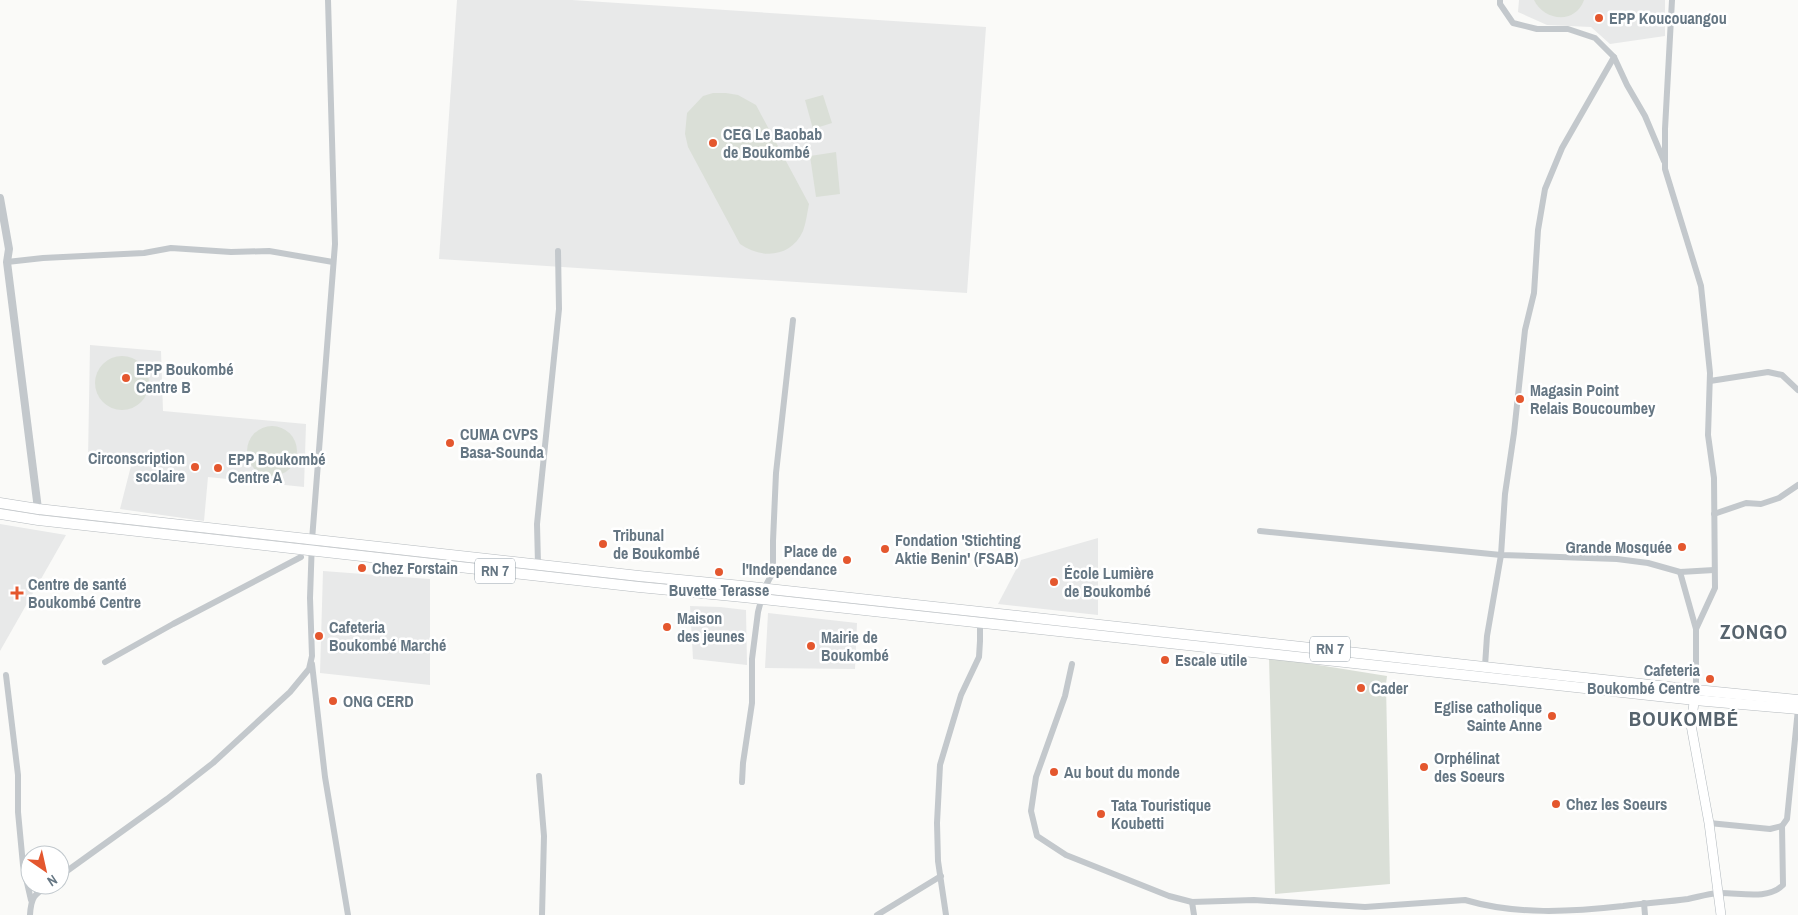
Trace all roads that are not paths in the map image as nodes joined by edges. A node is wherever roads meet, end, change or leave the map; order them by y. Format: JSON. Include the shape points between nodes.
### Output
{"nodes":[{"id":1,"x":328,"y":0,"type":"edge"},
{"id":2,"x":1500,"y":0,"type":"edge"},
{"id":3,"x":1672,"y":0,"type":"edge"},
{"id":4,"x":1614,"y":57,"type":"junction"},
{"id":5,"x":1665,"y":164,"type":"junction"},
{"id":6,"x":0,"y":198,"type":"edge"},
{"id":7,"x":558,"y":251,"type":"dead end"},
{"id":8,"x":7,"y":262,"type":"junction"},
{"id":9,"x":333,"y":262,"type":"junction"},
{"id":10,"x":793,"y":320,"type":"dead end"},
{"id":11,"x":1710,"y":381,"type":"junction"},
{"id":12,"x":1798,"y":390,"type":"edge"},
{"id":13,"x":1798,"y":485,"type":"edge"},
{"id":14,"x":0,"y":503,"type":"edge"},
{"id":15,"x":38,"y":509,"type":"junction"},
{"id":16,"x":0,"y":514,"type":"edge"},
{"id":17,"x":1714,"y":514,"type":"junction"},
{"id":18,"x":1260,"y":532,"type":"dead end"},
{"id":19,"x":312,"y":540,"type":"junction"},
{"id":20,"x":311,"y":551,"type":"junction"},
{"id":21,"x":1501,"y":555,"type":"junction"},
{"id":22,"x":301,"y":557,"type":"dead end"},
{"id":23,"x":538,"y":564,"type":"junction"},
{"id":24,"x":1714,"y":570,"type":"junction"},
{"id":25,"x":1680,"y":572,"type":"junction"},
{"id":26,"x":764,"y":589,"type":"junction"},
{"id":27,"x":762,"y":599,"type":"junction"},
{"id":28,"x":980,"y":623,"type":"junction"},
{"id":29,"x":1696,"y":629,"type":"junction"},
{"id":30,"x":312,"y":656,"type":"junction"},
{"id":31,"x":105,"y":662,"type":"dead end"},
{"id":32,"x":1072,"y":664,"type":"dead end"},
{"id":33,"x":1485,"y":666,"type":"junction"},
{"id":34,"x":6,"y":675,"type":"dead end"},
{"id":35,"x":1798,"y":693,"type":"edge"},
{"id":36,"x":1695,"y":695,"type":"junction"},
{"id":37,"x":1785,"y":698,"type":"junction"},
{"id":38,"x":1798,"y":700,"type":"edge"},
{"id":39,"x":1798,"y":710,"type":"edge"},
{"id":40,"x":539,"y":776,"type":"dead end"},
{"id":41,"x":742,"y":782,"type":"dead end"},
{"id":42,"x":1709,"y":823,"type":"junction"},
{"id":43,"x":1782,"y":826,"type":"junction"},
{"id":44,"x":70,"y":869,"type":"edge"},
{"id":45,"x":941,"y":876,"type":"junction"},
{"id":46,"x":1717,"y":893,"type":"junction"},
{"id":47,"x":35,"y":895,"type":"edge"},
{"id":48,"x":31,"y":900,"type":"junction"},
{"id":49,"x":1192,"y":902,"type":"junction"},
{"id":50,"x":1644,"y":904,"type":"junction"},
{"id":51,"x":30,"y":915,"type":"edge"},
{"id":52,"x":348,"y":915,"type":"edge"},
{"id":53,"x":542,"y":915,"type":"edge"},
{"id":54,"x":877,"y":915,"type":"edge"},
{"id":55,"x":946,"y":915,"type":"edge"},
{"id":56,"x":1194,"y":915,"type":"edge"},
{"id":57,"x":1645,"y":915,"type":"edge"},
{"id":58,"x":1721,"y":915,"type":"edge"}],
"edges":[{"from":1,"to":9,"type":"street"},
{"from":2,"to":4,"type":"street","via":[[1513,23],[1537,29],[1568,29],[1595,38]]},
{"from":3,"to":5,"type":"street"},
{"from":4,"to":5,"type":"street","via":[[1645,116]]},
{"from":4,"to":21,"type":"street","via":[[1562,148],[1545,189],[1538,230],[1534,293],[1525,330],[1505,494]]},
{"from":5,"to":11,"type":"street","via":[[1701,286]]},
{"from":6,"to":8,"type":"street","via":[[9,249]]},
{"from":7,"to":23,"type":"street","via":[[559,309],[537,524]]},
{"from":8,"to":9,"type":"street","via":[[144,253],[171,248],[269,251]]},
{"from":8,"to":15,"type":"street"},
{"from":9,"to":19,"type":"street"},
{"from":10,"to":26,"type":"street","via":[[776,472],[773,572]]},
{"from":11,"to":12,"type":"street","via":[[1768,372],[1782,375]]},
{"from":11,"to":17,"type":"street","via":[[1708,435],[1714,478]]},
{"from":13,"to":17,"type":"street","via":[[1779,498],[1761,504],[1746,503]]},
{"from":14,"to":15,"type":"main road","number":"RN 7"},
{"from":15,"to":19,"type":"main road","number":"RN 7"},
{"from":16,"to":20,"type":"main road","number":"RN 7"},
{"from":17,"to":24,"type":"street"},
{"from":18,"to":21,"type":"street"},
{"from":19,"to":20,"type":"street"},
{"from":19,"to":23,"type":"main road","number":"RN 7"},
{"from":20,"to":27,"type":"main road","number":"RN 7"},
{"from":20,"to":30,"type":"street"},
{"from":21,"to":25,"type":"street","via":[[1618,559]]},
{"from":21,"to":33,"type":"street"},
{"from":22,"to":31,"type":"street"},
{"from":23,"to":26,"type":"main road","number":"RN 7"},
{"from":24,"to":25,"type":"street"},
{"from":24,"to":29,"type":"street","via":[[1715,588]]},
{"from":25,"to":29,"type":"street"},
{"from":26,"to":27,"type":"street"},
{"from":26,"to":33,"type":"main road","number":"RN 7"},
{"from":27,"to":28,"type":"main road","number":"RN 7"},
{"from":27,"to":41,"type":"street","via":[[752,659],[752,703]]},
{"from":28,"to":36,"type":"main road","number":"RN 7"},
{"from":28,"to":45,"type":"street","via":[[979,657],[961,694],[940,765],[937,823]]},
{"from":29,"to":36,"type":"street"},
{"from":30,"to":44,"type":"street","via":[[309,668],[290,692],[213,763]]},
{"from":30,"to":52,"type":"street","via":[[326,777]]},
{"from":32,"to":49,"type":"street","via":[[1065,696],[1036,777],[1031,811],[1037,836],[1066,855]]},
{"from":33,"to":36,"type":"main road","number":"RN 7"},
{"from":34,"to":48,"type":"street","via":[[18,775],[23,866]]},
{"from":35,"to":37,"type":"street"},
{"from":36,"to":37,"type":"main road","number":"RN 7"},
{"from":36,"to":39,"type":"main road","number":"RN 7"},
{"from":36,"to":42,"type":"main road","via":[[1690,725]]},
{"from":37,"to":38,"type":"main road","number":"RN 7"},
{"from":39,"to":43,"type":"street","via":[[1787,820]]},
{"from":40,"to":53,"type":"street","via":[[544,836]]},
{"from":42,"to":43,"type":"street","via":[[1770,829]]},
{"from":42,"to":46,"type":"main road"},
{"from":43,"to":46,"type":"street","via":[[1783,885],[1777,891],[1763,894]]},
{"from":45,"to":54,"type":"street"},
{"from":45,"to":55,"type":"street"},
{"from":46,"to":50,"type":"street"},
{"from":46,"to":58,"type":"main road"},
{"from":47,"to":48,"type":"street"},
{"from":48,"to":51,"type":"street"},
{"from":49,"to":50,"type":"street","via":[[1254,900],[1365,907],[1464,900],[1517,910],[1554,912]]},
{"from":49,"to":56,"type":"street"},
{"from":50,"to":57,"type":"street"}]}
